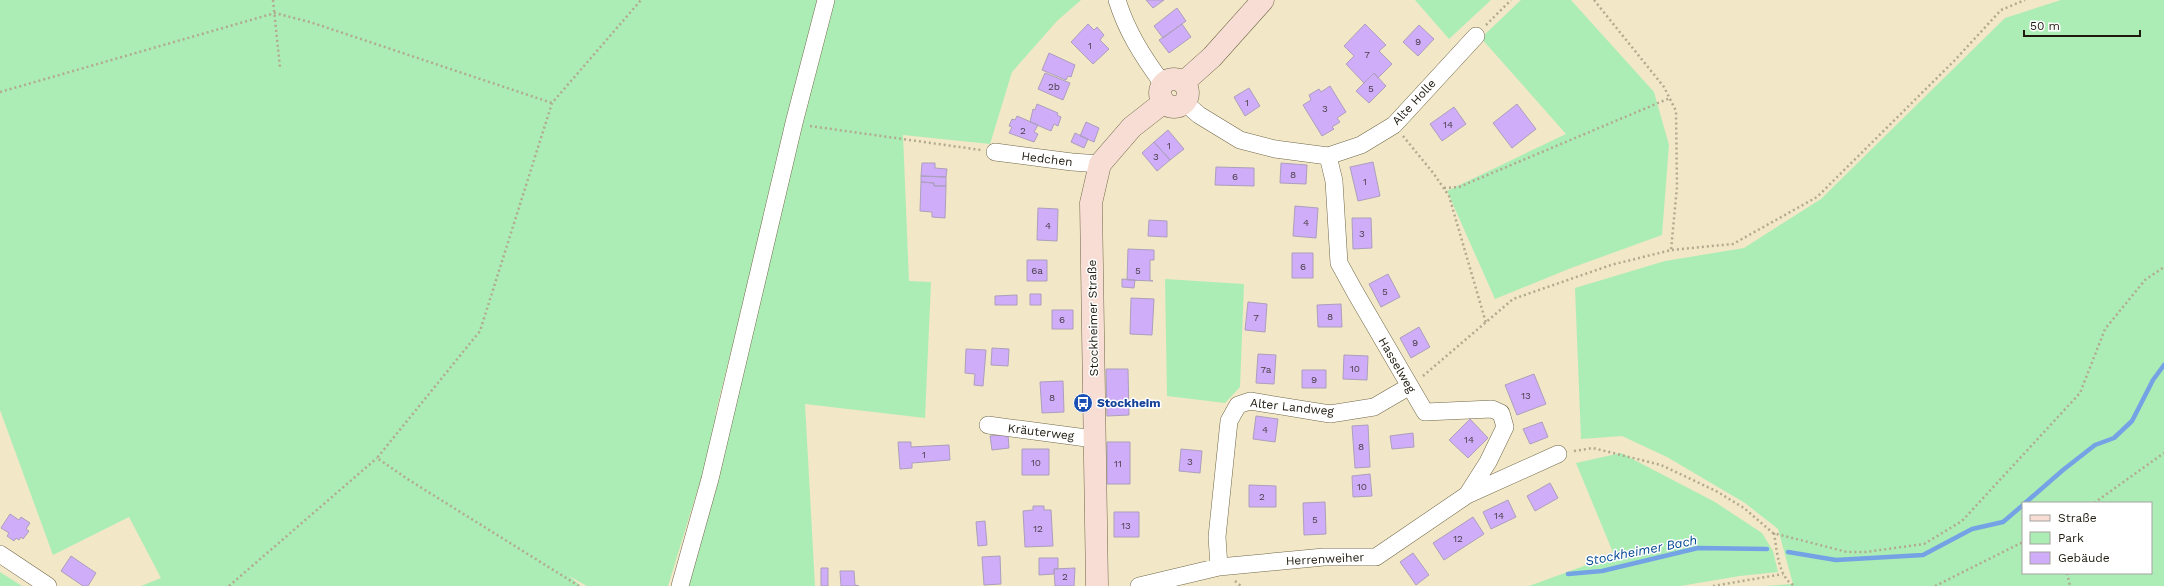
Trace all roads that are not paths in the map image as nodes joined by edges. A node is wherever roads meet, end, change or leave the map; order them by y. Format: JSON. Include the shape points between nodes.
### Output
{"nodes":[{"id":1,"x":826,"y":0,"type":"edge"},
{"id":2,"x":1117,"y":0,"type":"edge"},
{"id":3,"x":1263,"y":0,"type":"edge"},
{"id":4,"x":1476,"y":36,"type":"road end"},
{"id":5,"x":1173,"y":93,"type":"junction"},
{"id":6,"x":995,"y":152,"type":"road end"},
{"id":7,"x":1328,"y":156,"type":"junction"},
{"id":8,"x":1100,"y":164,"type":"junction"},
{"id":9,"x":1410,"y":386,"type":"junction"},
{"id":10,"x":988,"y":425,"type":"dead end"},
{"id":11,"x":1094,"y":439,"type":"junction"},
{"id":12,"x":1558,"y":454,"type":"road end"},
{"id":13,"x":1467,"y":495,"type":"junction"},
{"id":14,"x":0,"y":554,"type":"edge"},
{"id":15,"x":1219,"y":567,"type":"junction"},
{"id":16,"x":48,"y":586,"type":"edge"},
{"id":17,"x":680,"y":586,"type":"edge"},
{"id":18,"x":1097,"y":586,"type":"edge"},
{"id":19,"x":1139,"y":586,"type":"edge"}],
"edges":[{"from":1,"to":17,"type":"street","via":[[710,479]]},
{"from":2,"to":5,"type":"street","name":"Alte Holle","via":[[1136,46]]},
{"from":3,"to":5,"type":"street","name":"Stockheimer Straße","via":[[1212,57]]},
{"from":4,"to":7,"type":"street","name":"Alte Holle","via":[[1394,125],[1361,144]]},
{"from":5,"to":7,"type":"street","name":"Alte Holle","via":[[1199,115],[1240,140],[1275,149]]},
{"from":5,"to":8,"type":"street","name":"Stockheimer Straße","via":[[1132,127]]},
{"from":6,"to":8,"type":"street","name":"Hedchen"},
{"from":7,"to":9,"type":"street","name":"Hasselweg","via":[[1334,181],[1340,263],[1354,292]]},
{"from":8,"to":11,"type":"street","name":"Stockheimer Straße","via":[[1091,203]]},
{"from":9,"to":13,"type":"street","name":"Hasselweg","via":[[1425,412],[1492,409],[1501,413],[1505,427],[1488,462]]},
{"from":9,"to":15,"type":"street","name":"Alter Landweg","via":[[1374,407],[1330,414],[1250,401],[1238,405],[1229,421],[1217,537]]},
{"from":10,"to":11,"type":"street","name":"Kräuterweg"},
{"from":11,"to":18,"type":"street","name":"Stockheimer Straße"},
{"from":12,"to":13,"type":"street","name":"Herrenweiher"},
{"from":13,"to":15,"type":"street","name":"Herrenweiher","via":[[1376,556],[1324,557]]},
{"from":14,"to":16,"type":"street"},
{"from":15,"to":19,"type":"street","name":"Herrenweiher"}]}
